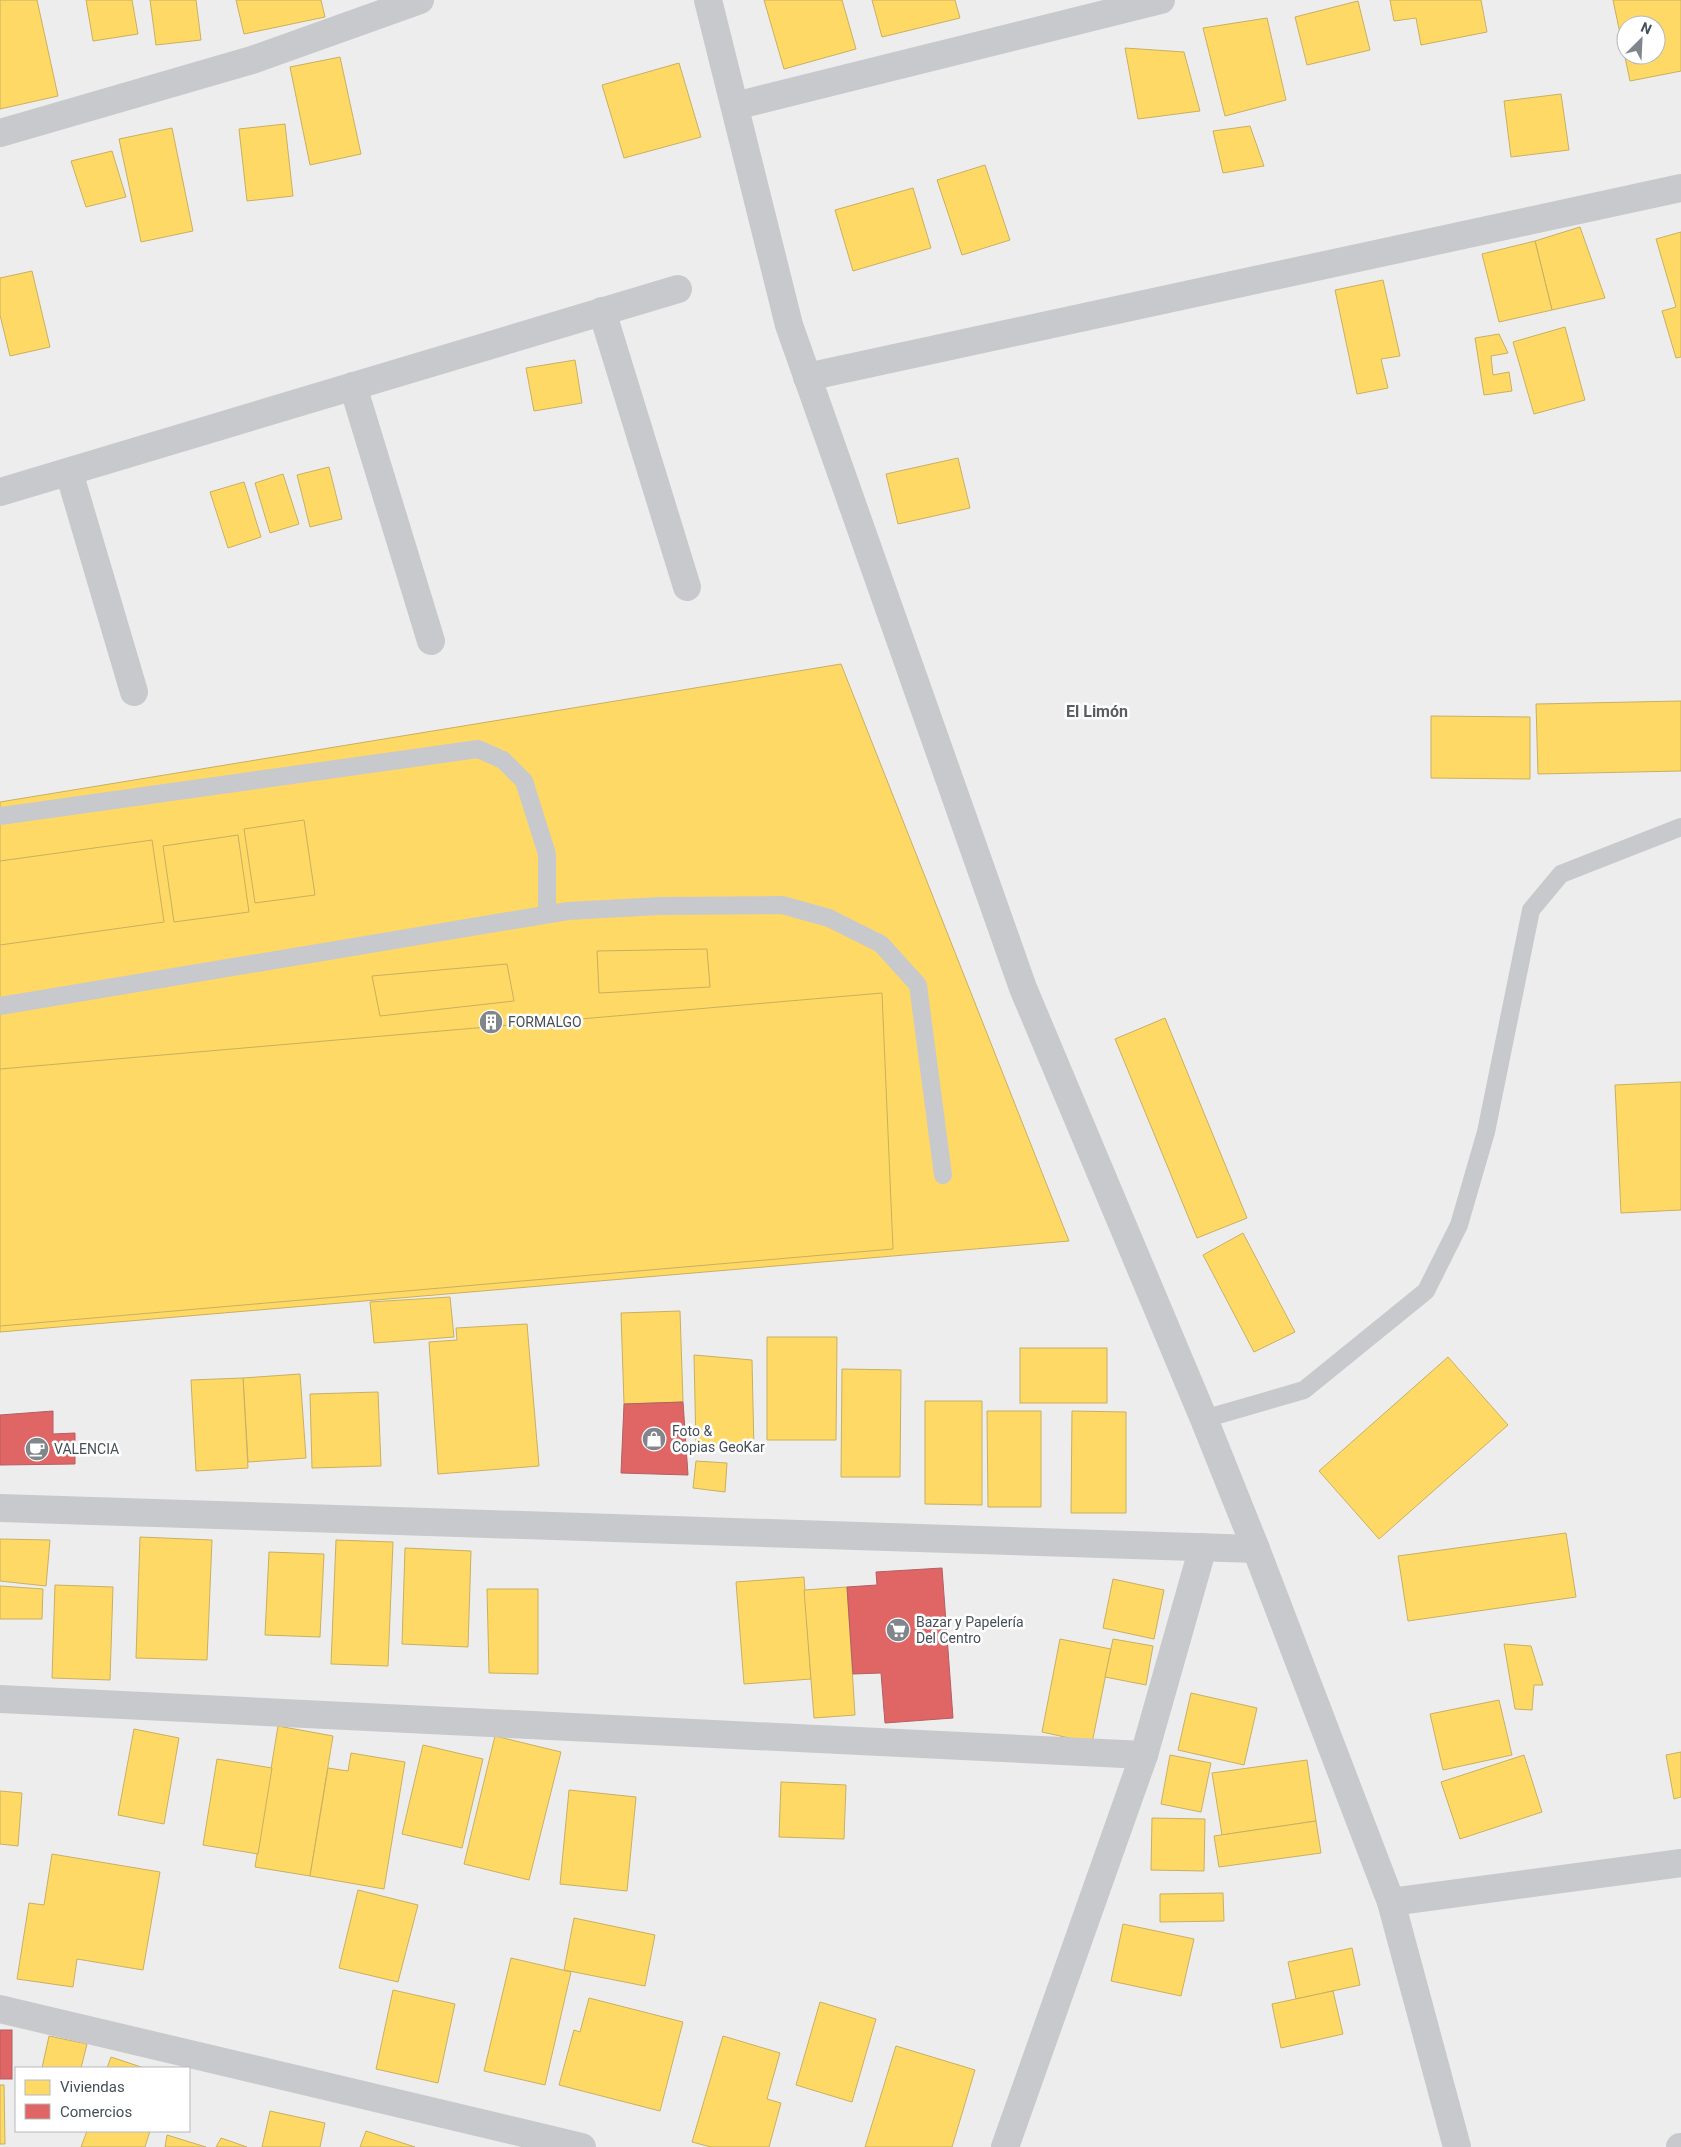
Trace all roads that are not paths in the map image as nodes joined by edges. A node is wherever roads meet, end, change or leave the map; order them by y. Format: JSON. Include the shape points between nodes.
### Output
{"nodes":[{"id":1,"x":420,"y":0,"type":"edge"},
{"id":2,"x":708,"y":0,"type":"edge"},
{"id":3,"x":1161,"y":0,"type":"edge"},
{"id":4,"x":734,"y":106,"type":"junction"},
{"id":5,"x":0,"y":133,"type":"edge"},
{"id":6,"x":1681,"y":188,"type":"edge"},
{"id":7,"x":678,"y":289,"type":"dead end"},
{"id":8,"x":602,"y":311,"type":"junction"},
{"id":9,"x":807,"y":376,"type":"junction"},
{"id":10,"x":354,"y":386,"type":"junction"},
{"id":11,"x":69,"y":472,"type":"junction"},
{"id":12,"x":0,"y":492,"type":"edge"},
{"id":13,"x":687,"y":587,"type":"dead end"},
{"id":14,"x":432,"y":641,"type":"dead end"},
{"id":15,"x":134,"y":692,"type":"dead end"},
{"id":16,"x":0,"y":816,"type":"edge"},
{"id":17,"x":1681,"y":827,"type":"edge"},
{"id":18,"x":547,"y":914,"type":"junction"},
{"id":19,"x":0,"y":1006,"type":"edge"},
{"id":20,"x":943,"y":1175,"type":"dead end"},
{"id":21,"x":1204,"y":1419,"type":"junction"},
{"id":22,"x":0,"y":1508,"type":"edge"},
{"id":23,"x":1203,"y":1547,"type":"junction"},
{"id":24,"x":1256,"y":1549,"type":"junction"},
{"id":25,"x":0,"y":1700,"type":"edge"},
{"id":26,"x":1144,"y":1755,"type":"junction"},
{"id":27,"x":1681,"y":1862,"type":"edge"},
{"id":28,"x":1391,"y":1902,"type":"junction"},
{"id":29,"x":0,"y":2009,"type":"edge"},
{"id":30,"x":582,"y":2147,"type":"edge"},
{"id":31,"x":1005,"y":2147,"type":"edge"},
{"id":32,"x":1457,"y":2147,"type":"edge"}],
"edges":[{"from":1,"to":5,"type":"street","via":[[252,60]]},
{"from":2,"to":4,"type":"street"},
{"from":3,"to":4,"type":"street"},
{"from":4,"to":9,"type":"street","via":[[789,325]]},
{"from":6,"to":9,"type":"street"},
{"from":7,"to":8,"type":"street"},
{"from":8,"to":10,"type":"street"},
{"from":8,"to":13,"type":"street"},
{"from":9,"to":21,"type":"street","via":[[1023,988]]},
{"from":10,"to":11,"type":"street"},
{"from":10,"to":14,"type":"street"},
{"from":11,"to":12,"type":"street"},
{"from":11,"to":15,"type":"street"},
{"from":16,"to":18,"type":"lane","via":[[478,749],[503,760],[524,780],[547,854]]},
{"from":17,"to":21,"type":"lane","via":[[1561,874],[1531,910],[1486,1132],[1459,1225],[1426,1291],[1304,1390]]},
{"from":18,"to":19,"type":"lane"},
{"from":18,"to":20,"type":"lane","via":[[659,906],[782,905],[829,918],[881,944],[918,985]]},
{"from":21,"to":24,"type":"street"},
{"from":22,"to":23,"type":"street"},
{"from":23,"to":24,"type":"street"},
{"from":23,"to":26,"type":"street"},
{"from":24,"to":28,"type":"street"},
{"from":25,"to":26,"type":"street"},
{"from":26,"to":31,"type":"street"},
{"from":27,"to":28,"type":"street"},
{"from":28,"to":32,"type":"street"},
{"from":29,"to":30,"type":"street"}]}
